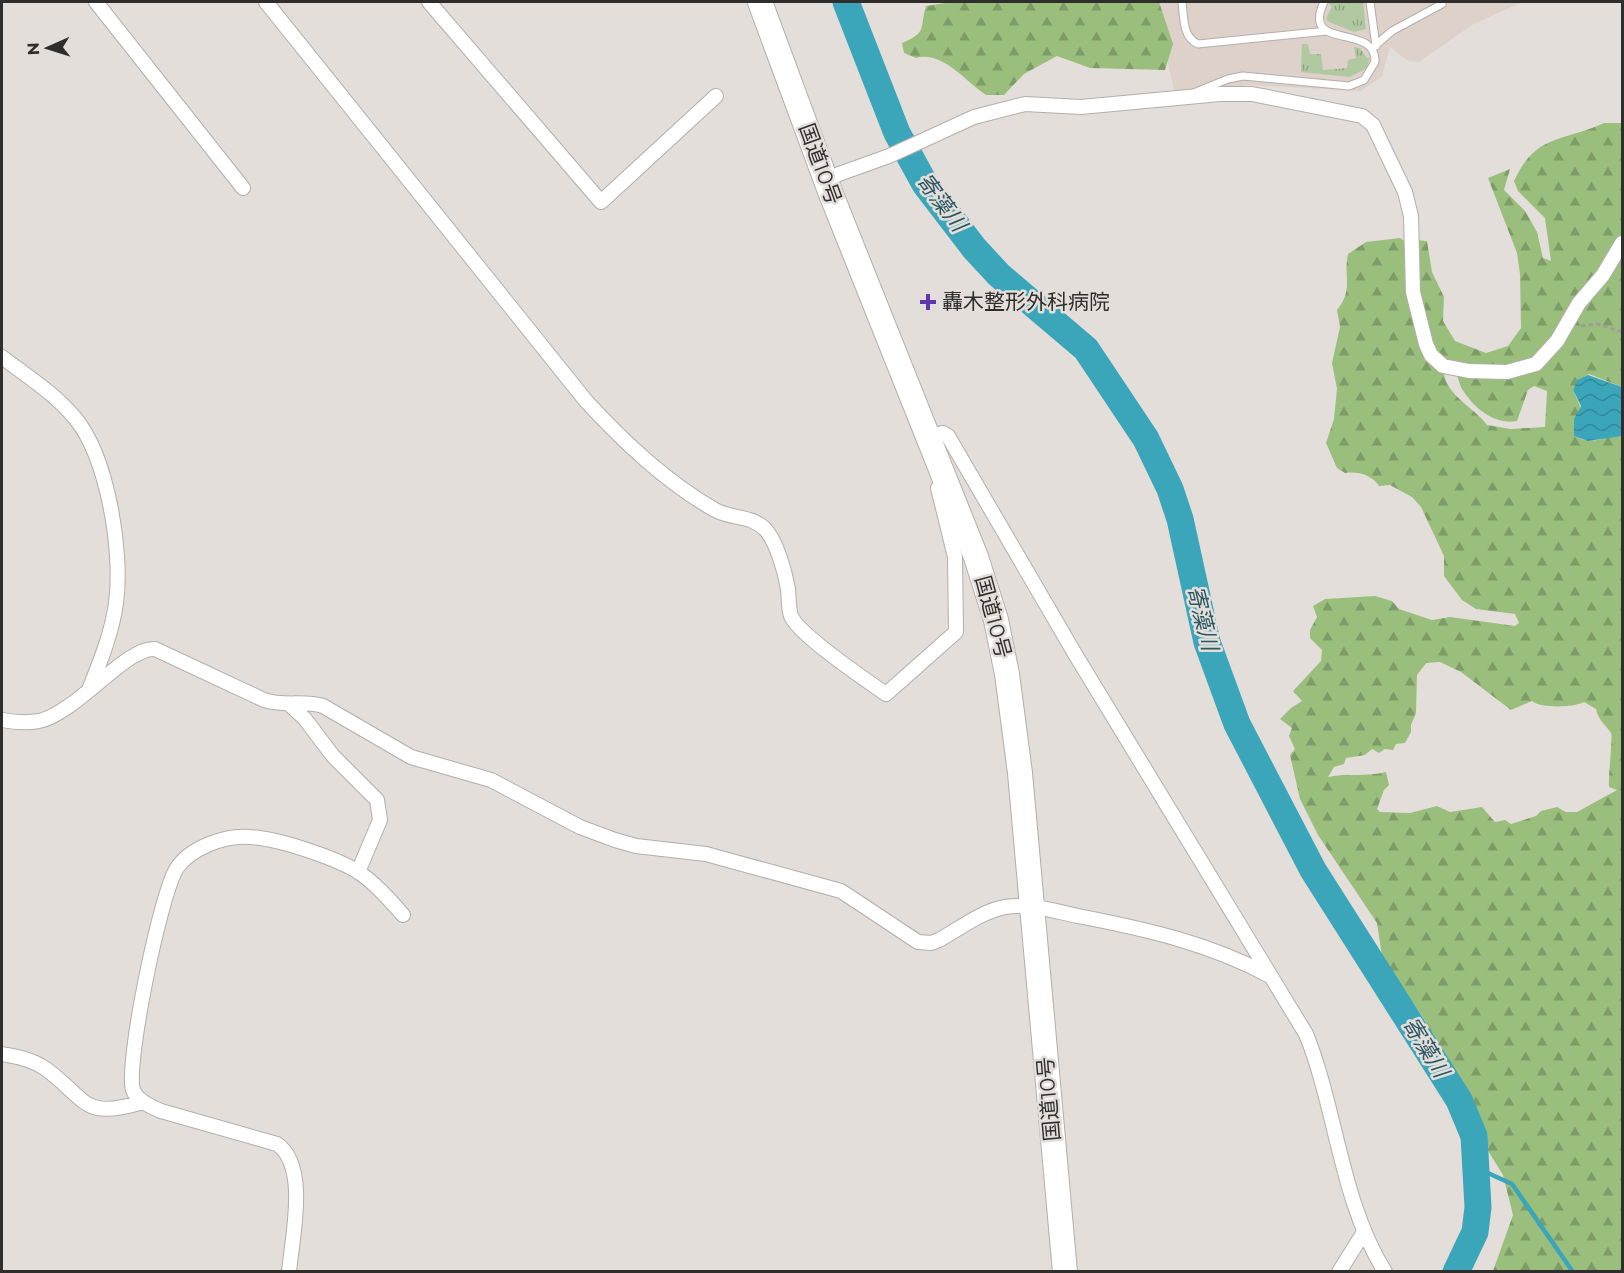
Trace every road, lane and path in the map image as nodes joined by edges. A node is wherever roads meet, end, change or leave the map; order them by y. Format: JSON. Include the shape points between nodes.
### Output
{"nodes":[{"id":1,"x":96,"y":2,"type":"edge"},
{"id":2,"x":266,"y":2,"type":"edge"},
{"id":3,"x":429,"y":2,"type":"edge"},
{"id":4,"x":760,"y":2,"type":"edge"},
{"id":5,"x":1182,"y":2,"type":"edge"},
{"id":6,"x":1324,"y":2,"type":"edge"},
{"id":7,"x":1370,"y":2,"type":"edge"},
{"id":8,"x":1442,"y":4,"type":"dead end"},
{"id":9,"x":1327,"y":30,"type":"junction"},
{"id":10,"x":1376,"y":48,"type":"junction"},
{"id":11,"x":716,"y":96,"type":"dead end"},
{"id":12,"x":1184,"y":99,"type":"junction"},
{"id":13,"x":825,"y":180,"type":"junction"},
{"id":14,"x":243,"y":189,"type":"dead end"},
{"id":15,"x":1623,"y":243,"type":"edge"},
{"id":16,"x":1623,"y":332,"type":"edge"},
{"id":17,"x":1557,"y":341,"type":"junction"},
{"id":18,"x":2,"y":357,"type":"edge"},
{"id":19,"x":928,"y":437,"type":"junction"},
{"id":20,"x":88,"y":692,"type":"junction"},
{"id":21,"x":289,"y":704,"type":"junction"},
{"id":22,"x":2,"y":720,"type":"edge"},
{"id":23,"x":358,"y":872,"type":"junction"},
{"id":24,"x":1030,"y":907,"type":"junction"},
{"id":25,"x":403,"y":915,"type":"dead end"},
{"id":26,"x":1272,"y":977,"type":"junction"},
{"id":27,"x":2,"y":1054,"type":"edge"},
{"id":28,"x":143,"y":1102,"type":"junction"},
{"id":29,"x":1364,"y":1232,"type":"junction"},
{"id":30,"x":289,"y":1272,"type":"edge"},
{"id":31,"x":1065,"y":1272,"type":"edge"},
{"id":32,"x":1339,"y":1272,"type":"edge"},
{"id":33,"x":1385,"y":1272,"type":"edge"}],
"edges":[{"from":1,"to":14,"type":"street"},
{"from":2,"to":19,"type":"street","via":[[586,401],[612,429],[680,486],[724,515],[760,524],[772,542],[787,584],[791,617],[886,694],[956,632],[956,557]]},
{"from":3,"to":11,"type":"street","via":[[601,202]]},
{"from":4,"to":13,"type":"highway","name":"国道10号"},
{"from":5,"to":9,"type":"lane","via":[[1186,32],[1198,44]]},
{"from":6,"to":9,"type":"lane","via":[[1319,19]]},
{"from":7,"to":10,"type":"lane"},
{"from":8,"to":10,"type":"lane","via":[[1384,36]]},
{"from":9,"to":10,"type":"lane"},
{"from":10,"to":12,"type":"lane","via":[[1369,74],[1357,84],[1243,76],[1214,84]]},
{"from":12,"to":13,"type":"street","via":[[1070,108],[1025,104],[986,113]]},
{"from":12,"to":17,"type":"street","via":[[1252,94],[1362,116],[1373,125],[1409,204],[1413,292],[1426,344],[1443,366],[1508,372],[1536,364]]},
{"from":13,"to":19,"type":"highway","name":"国道10号"},
{"from":15,"to":17,"type":"street"},
{"from":16,"to":17,"type":"path","via":[[1598,324],[1577,327]]},
{"from":18,"to":20,"type":"street","via":[[44,387],[77,421],[103,477],[117,542],[117,602],[111,632]]},
{"from":19,"to":24,"type":"highway","name":"国道10号","via":[[976,557],[1002,647],[1020,773]]},
{"from":19,"to":26,"type":"street","via":[[943,433],[948,436],[1075,654]]},
{"from":20,"to":21,"type":"street","via":[[135,655],[149,649],[264,700]]},
{"from":20,"to":22,"type":"street","via":[[44,720]]},
{"from":21,"to":23,"type":"street","via":[[377,800],[380,820]]},
{"from":21,"to":24,"type":"street","via":[[310,702],[322,706],[411,757],[491,780],[580,827],[615,840],[706,854],[841,891],[918,942],[939,940],[1005,907]]},
{"from":23,"to":25,"type":"street"},
{"from":23,"to":28,"type":"street","via":[[321,855],[249,837],[202,847],[182,862],[168,885],[132,1063],[133,1090]]},
{"from":24,"to":26,"type":"street","via":[[1179,938],[1224,953]]},
{"from":24,"to":31,"type":"highway","name":"国道10号"},
{"from":26,"to":29,"type":"street","via":[[1317,1060],[1343,1168]]},
{"from":27,"to":28,"type":"street","via":[[34,1062],[91,1106],[115,1110]]},
{"from":28,"to":30,"type":"street","via":[[161,1112],[277,1144],[287,1151],[295,1174],[296,1198]]},
{"from":29,"to":32,"type":"street"},
{"from":29,"to":33,"type":"street"}]}
